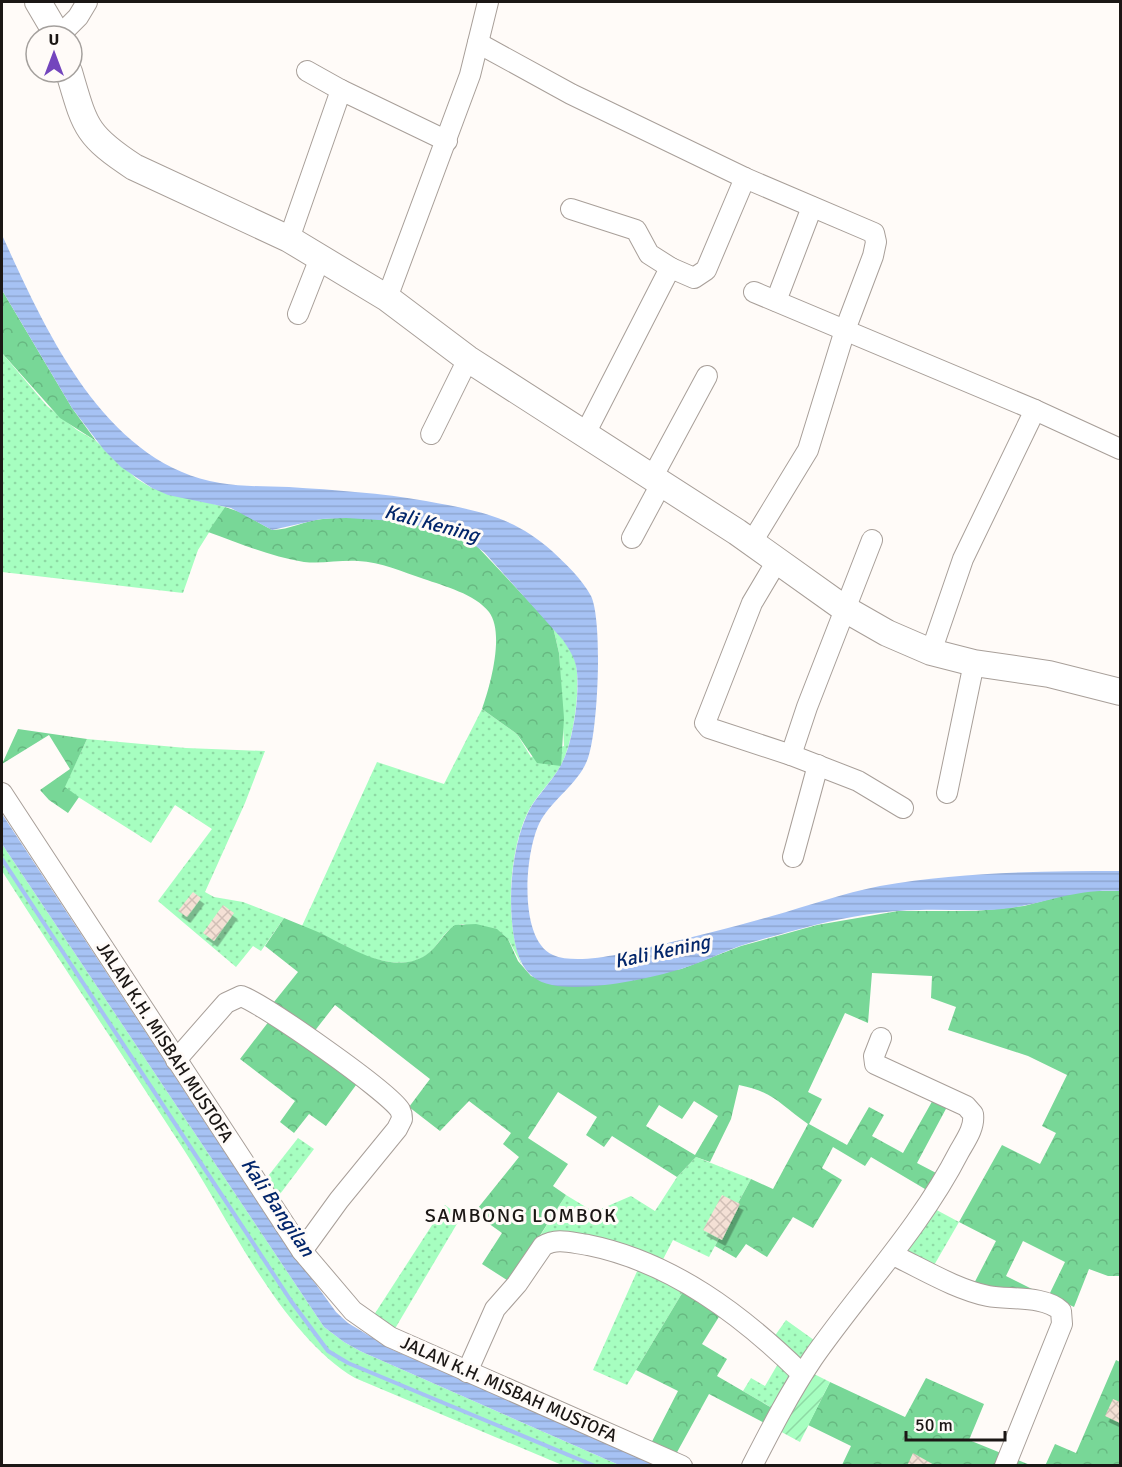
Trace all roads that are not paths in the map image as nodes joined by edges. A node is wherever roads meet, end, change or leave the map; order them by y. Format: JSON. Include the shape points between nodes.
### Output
{"nodes":[{"id":1,"x":38,"y":2,"type":"edge"},
{"id":2,"x":87,"y":2,"type":"edge"},
{"id":3,"x":488,"y":2,"type":"edge"},
{"id":4,"x":52,"y":24,"type":"edge"},
{"id":5,"x":71,"y":24,"type":"edge"},
{"id":6,"x":478,"y":43,"type":"junction"},
{"id":7,"x":307,"y":72,"type":"dead end"},
{"id":8,"x":73,"y":84,"type":"edge"},
{"id":9,"x":340,"y":90,"type":"junction"},
{"id":10,"x":447,"y":141,"type":"junction"},
{"id":11,"x":745,"y":178,"type":"junction"},
{"id":12,"x":812,"y":207,"type":"junction"},
{"id":13,"x":571,"y":209,"type":"dead end"},
{"id":14,"x":289,"y":239,"type":"junction"},
{"id":15,"x":320,"y":258,"type":"junction"},
{"id":16,"x":672,"y":268,"type":"junction"},
{"id":17,"x":754,"y":292,"type":"dead end"},
{"id":18,"x":387,"y":297,"type":"junction"},
{"id":19,"x":776,"y":301,"type":"junction"},
{"id":20,"x":298,"y":314,"type":"dead end"},
{"id":21,"x":845,"y":330,"type":"junction"},
{"id":22,"x":468,"y":359,"type":"junction"},
{"id":23,"x":707,"y":376,"type":"dead end"},
{"id":24,"x":1035,"y":410,"type":"junction"},
{"id":25,"x":586,"y":432,"type":"junction"},
{"id":26,"x":431,"y":434,"type":"dead end"},
{"id":27,"x":1120,"y":449,"type":"edge"},
{"id":28,"x":656,"y":481,"type":"junction"},
{"id":29,"x":632,"y":538,"type":"dead end"},
{"id":30,"x":872,"y":540,"type":"dead end"},
{"id":31,"x":752,"y":542,"type":"junction"},
{"id":32,"x":777,"y":561,"type":"junction"},
{"id":33,"x":845,"y":609,"type":"junction"},
{"id":34,"x":930,"y":652,"type":"junction"},
{"id":35,"x":974,"y":663,"type":"junction"},
{"id":36,"x":1119,"y":688,"type":"edge"},
{"id":37,"x":791,"y":755,"type":"junction"},
{"id":38,"x":818,"y":765,"type":"junction"},
{"id":39,"x":2,"y":793,"type":"edge"},
{"id":40,"x":946,"y":793,"type":"dead end"},
{"id":41,"x":903,"y":808,"type":"dead end"},
{"id":42,"x":793,"y":857,"type":"dead end"},
{"id":43,"x":881,"y":1038,"type":"dead end"},
{"id":44,"x":176,"y":1060,"type":"junction"},
{"id":45,"x":302,"y":1251,"type":"junction"},
{"id":46,"x":893,"y":1255,"type":"junction"},
{"id":47,"x":467,"y":1372,"type":"junction"},
{"id":48,"x":802,"y":1374,"type":"junction"},
{"id":49,"x":682,"y":1466,"type":"edge"},
{"id":50,"x":752,"y":1466,"type":"edge"},
{"id":51,"x":1005,"y":1466,"type":"edge"}],
"edges":[{"from":1,"to":4,"type":"main road"},
{"from":2,"to":5,"type":"street"},
{"from":3,"to":6,"type":"street"},
{"from":6,"to":10,"type":"street"},
{"from":6,"to":11,"type":"street","via":[[571,94]]},
{"from":7,"to":9,"type":"street"},
{"from":8,"to":14,"type":"main road","via":[[90,132],[110,151],[134,167]]},
{"from":9,"to":10,"type":"street"},
{"from":9,"to":14,"type":"street"},
{"from":10,"to":18,"type":"street"},
{"from":11,"to":12,"type":"street"},
{"from":11,"to":16,"type":"street","via":[[702,275],[694,278]]},
{"from":12,"to":19,"type":"street"},
{"from":12,"to":21,"type":"street","via":[[875,236],[873,256]]},
{"from":13,"to":16,"type":"street","via":[[636,230],[649,254]]},
{"from":14,"to":15,"type":"main road"},
{"from":15,"to":18,"type":"main road"},
{"from":15,"to":20,"type":"street"},
{"from":16,"to":25,"type":"street"},
{"from":17,"to":19,"type":"street"},
{"from":18,"to":22,"type":"main road"},
{"from":19,"to":21,"type":"street"},
{"from":21,"to":24,"type":"street"},
{"from":21,"to":31,"type":"street","via":[[808,450]]},
{"from":22,"to":25,"type":"main road"},
{"from":22,"to":26,"type":"street"},
{"from":23,"to":28,"type":"street"},
{"from":24,"to":27,"type":"street"},
{"from":24,"to":34,"type":"street","via":[[963,559]]},
{"from":25,"to":28,"type":"main road"},
{"from":28,"to":29,"type":"street"},
{"from":28,"to":31,"type":"main road"},
{"from":30,"to":33,"type":"street"},
{"from":31,"to":32,"type":"main road"},
{"from":32,"to":33,"type":"main road"},
{"from":32,"to":37,"type":"street","via":[[752,603],[705,723],[709,728]]},
{"from":33,"to":34,"type":"main road"},
{"from":33,"to":37,"type":"street"},
{"from":34,"to":35,"type":"main road"},
{"from":35,"to":36,"type":"main road"},
{"from":35,"to":40,"type":"street"},
{"from":37,"to":38,"type":"street"},
{"from":38,"to":41,"type":"street","via":[[858,781]]},
{"from":38,"to":42,"type":"street"},
{"from":39,"to":44,"type":"street","name":"JALAN K.H. MISBAH MUSTOFA"},
{"from":43,"to":46,"type":"street","via":[[875,1064],[966,1106],[974,1119],[935,1196]]},
{"from":44,"to":45,"type":"street","name":"JALAN K.H. MISBAH MUSTOFA"},
{"from":44,"to":45,"type":"street","via":[[226,1003],[241,996],[353,1071],[400,1110],[402,1119],[397,1129]]},
{"from":45,"to":47,"type":"street","name":"JALAN K.H. MISBAH MUSTOFA","via":[[363,1321]]},
{"from":46,"to":48,"type":"street"},
{"from":46,"to":51,"type":"street","via":[[985,1295],[1029,1300],[1061,1311],[1062,1324]]},
{"from":47,"to":48,"type":"street","via":[[500,1302],[543,1246],[560,1241],[624,1255],[694,1288],[736,1314]]},
{"from":47,"to":49,"type":"street","name":"JALAN K.H. MISBAH MUSTOFA"},
{"from":48,"to":50,"type":"street"}]}
